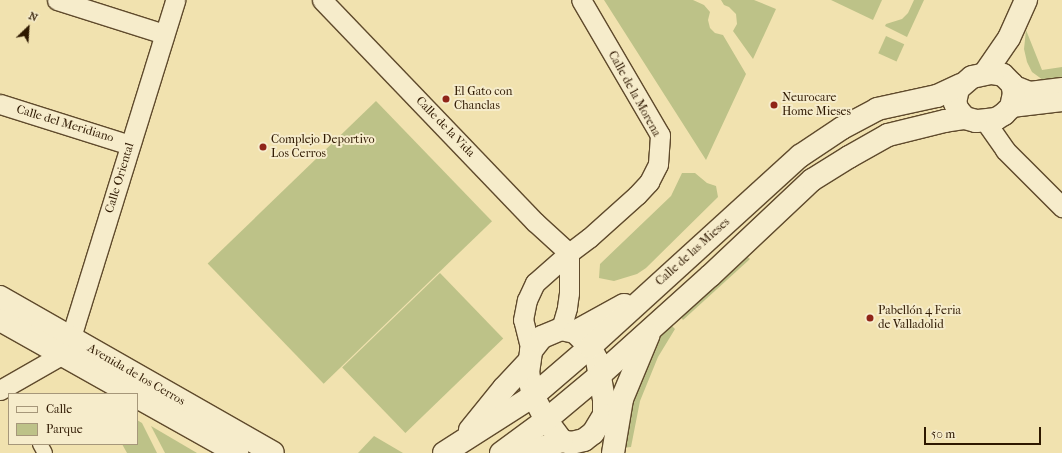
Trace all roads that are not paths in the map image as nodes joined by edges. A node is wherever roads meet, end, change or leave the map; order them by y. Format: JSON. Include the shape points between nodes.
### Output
{"nodes":[{"id":1,"x":57,"y":0,"type":"edge"},
{"id":2,"x":175,"y":0,"type":"edge"},
{"id":3,"x":322,"y":0,"type":"edge"},
{"id":4,"x":581,"y":0,"type":"edge"},
{"id":5,"x":1026,"y":0,"type":"edge"},
{"id":6,"x":164,"y":34,"type":"junction"},
{"id":7,"x":1000,"y":78,"type":"junction"},
{"id":8,"x":961,"y":85,"type":"junction"},
{"id":9,"x":1062,"y":87,"type":"edge"},
{"id":10,"x":1062,"y":101,"type":"edge"},
{"id":11,"x":0,"y":104,"type":"edge"},
{"id":12,"x":1011,"y":107,"type":"junction"},
{"id":13,"x":975,"y":120,"type":"junction"},
{"id":14,"x":130,"y":145,"type":"junction"},
{"id":15,"x":1062,"y":207,"type":"edge"},
{"id":16,"x":589,"y":238,"type":"junction"},
{"id":17,"x":569,"y":253,"type":"junction"},
{"id":18,"x":569,"y":284,"type":"junction"},
{"id":19,"x":644,"y":296,"type":"junction"},
{"id":20,"x":0,"y":297,"type":"edge"},
{"id":21,"x":0,"y":320,"type":"edge"},
{"id":22,"x":652,"y":328,"type":"junction"},
{"id":23,"x":568,"y":330,"type":"junction"},
{"id":24,"x":66,"y":346,"type":"junction"},
{"id":25,"x":590,"y":347,"type":"junction"},
{"id":26,"x":530,"y":356,"type":"junction"},
{"id":27,"x":601,"y":374,"type":"junction"},
{"id":28,"x":7,"y":390,"type":"edge"},
{"id":29,"x":131,"y":393,"type":"edge"},
{"id":30,"x":533,"y":396,"type":"junction"},
{"id":31,"x":138,"y":398,"type":"edge"},
{"id":32,"x":604,"y":415,"type":"junction"},
{"id":33,"x":546,"y":420,"type":"junction"},
{"id":34,"x":569,"y":446,"type":"edge"},
{"id":35,"x":451,"y":449,"type":"edge"},
{"id":36,"x":237,"y":453,"type":"edge"},
{"id":37,"x":273,"y":453,"type":"edge"},
{"id":38,"x":501,"y":453,"type":"edge"},
{"id":39,"x":527,"y":453,"type":"edge"},
{"id":40,"x":612,"y":453,"type":"edge"}],
"edges":[{"from":1,"to":6,"type":"street"},
{"from":2,"to":6,"type":"street","name":"Calle Oriental"},
{"from":3,"to":17,"type":"street","name":"Calle de la Vida","via":[[535,222]]},
{"from":4,"to":16,"type":"street","name":"Calle de la Morena","via":[[660,135],[658,164],[649,182]]},
{"from":5,"to":7,"type":"main road","via":[[1008,38]]},
{"from":6,"to":14,"type":"street","name":"Calle Oriental"},
{"from":7,"to":8,"type":"main road","via":[[972,77]]},
{"from":7,"to":9,"type":"street","via":[[1029,91]]},
{"from":7,"to":12,"type":"main road","via":[[1014,93]]},
{"from":8,"to":13,"type":"main road","via":[[956,93],[955,103],[958,110]]},
{"from":8,"to":19,"type":"main road","name":"Calle de las Mieses","via":[[937,96],[877,109],[842,128],[800,156]]},
{"from":10,"to":12,"type":"street"},
{"from":11,"to":14,"type":"street","name":"Calle del Meridiano"},
{"from":12,"to":13,"type":"main road","via":[[1000,117]]},
{"from":13,"to":15,"type":"street"},
{"from":13,"to":22,"type":"main road","via":[[945,121],[888,135],[812,180]]},
{"from":14,"to":24,"type":"street","name":"Calle Oriental"},
{"from":16,"to":17,"type":"street","name":"Calle de la Morena"},
{"from":16,"to":18,"type":"street","name":"Calle de la Morena"},
{"from":17,"to":18,"type":"street","name":"Calle de la Morena"},
{"from":17,"to":26,"type":"street","name":"Calle de la Morena","via":[[535,283],[527,300],[523,320]]},
{"from":18,"to":23,"type":"street","name":"Calle de la Morena"},
{"from":19,"to":23,"type":"main road"},
{"from":19,"to":25,"type":"main road","name":"Calle de las Mieses"},
{"from":20,"to":24,"type":"main road","name":"Avenida de los Cerros"},
{"from":21,"to":24,"type":"main road","name":"Avenida de los Cerros"},
{"from":22,"to":27,"type":"main road"},
{"from":22,"to":40,"type":"main road","via":[[622,399]]},
{"from":23,"to":25,"type":"main road"},
{"from":23,"to":26,"type":"main road","via":[[542,337]]},
{"from":24,"to":28,"type":"street"},
{"from":24,"to":29,"type":"main road","name":"Avenida de los Cerros"},
{"from":24,"to":37,"type":"main road","name":"Avenida de los Cerros"},
{"from":25,"to":27,"type":"main road"},
{"from":25,"to":30,"type":"main road","name":"Calle de las Mieses"},
{"from":26,"to":30,"type":"main road","via":[[528,373]]},
{"from":26,"to":35,"type":"main road"},
{"from":27,"to":32,"type":"main road"},
{"from":27,"to":33,"type":"main road"},
{"from":30,"to":33,"type":"main road"},
{"from":30,"to":35,"type":"main road","name":"Calle de las Mieses"},
{"from":31,"to":36,"type":"main road","name":"Avenida de los Cerros"},
{"from":32,"to":34,"type":"main road","via":[[593,434]]},
{"from":32,"to":40,"type":"main road"},
{"from":33,"to":34,"type":"main road"},
{"from":33,"to":38,"type":"main road"},
{"from":34,"to":39,"type":"main road"}]}
